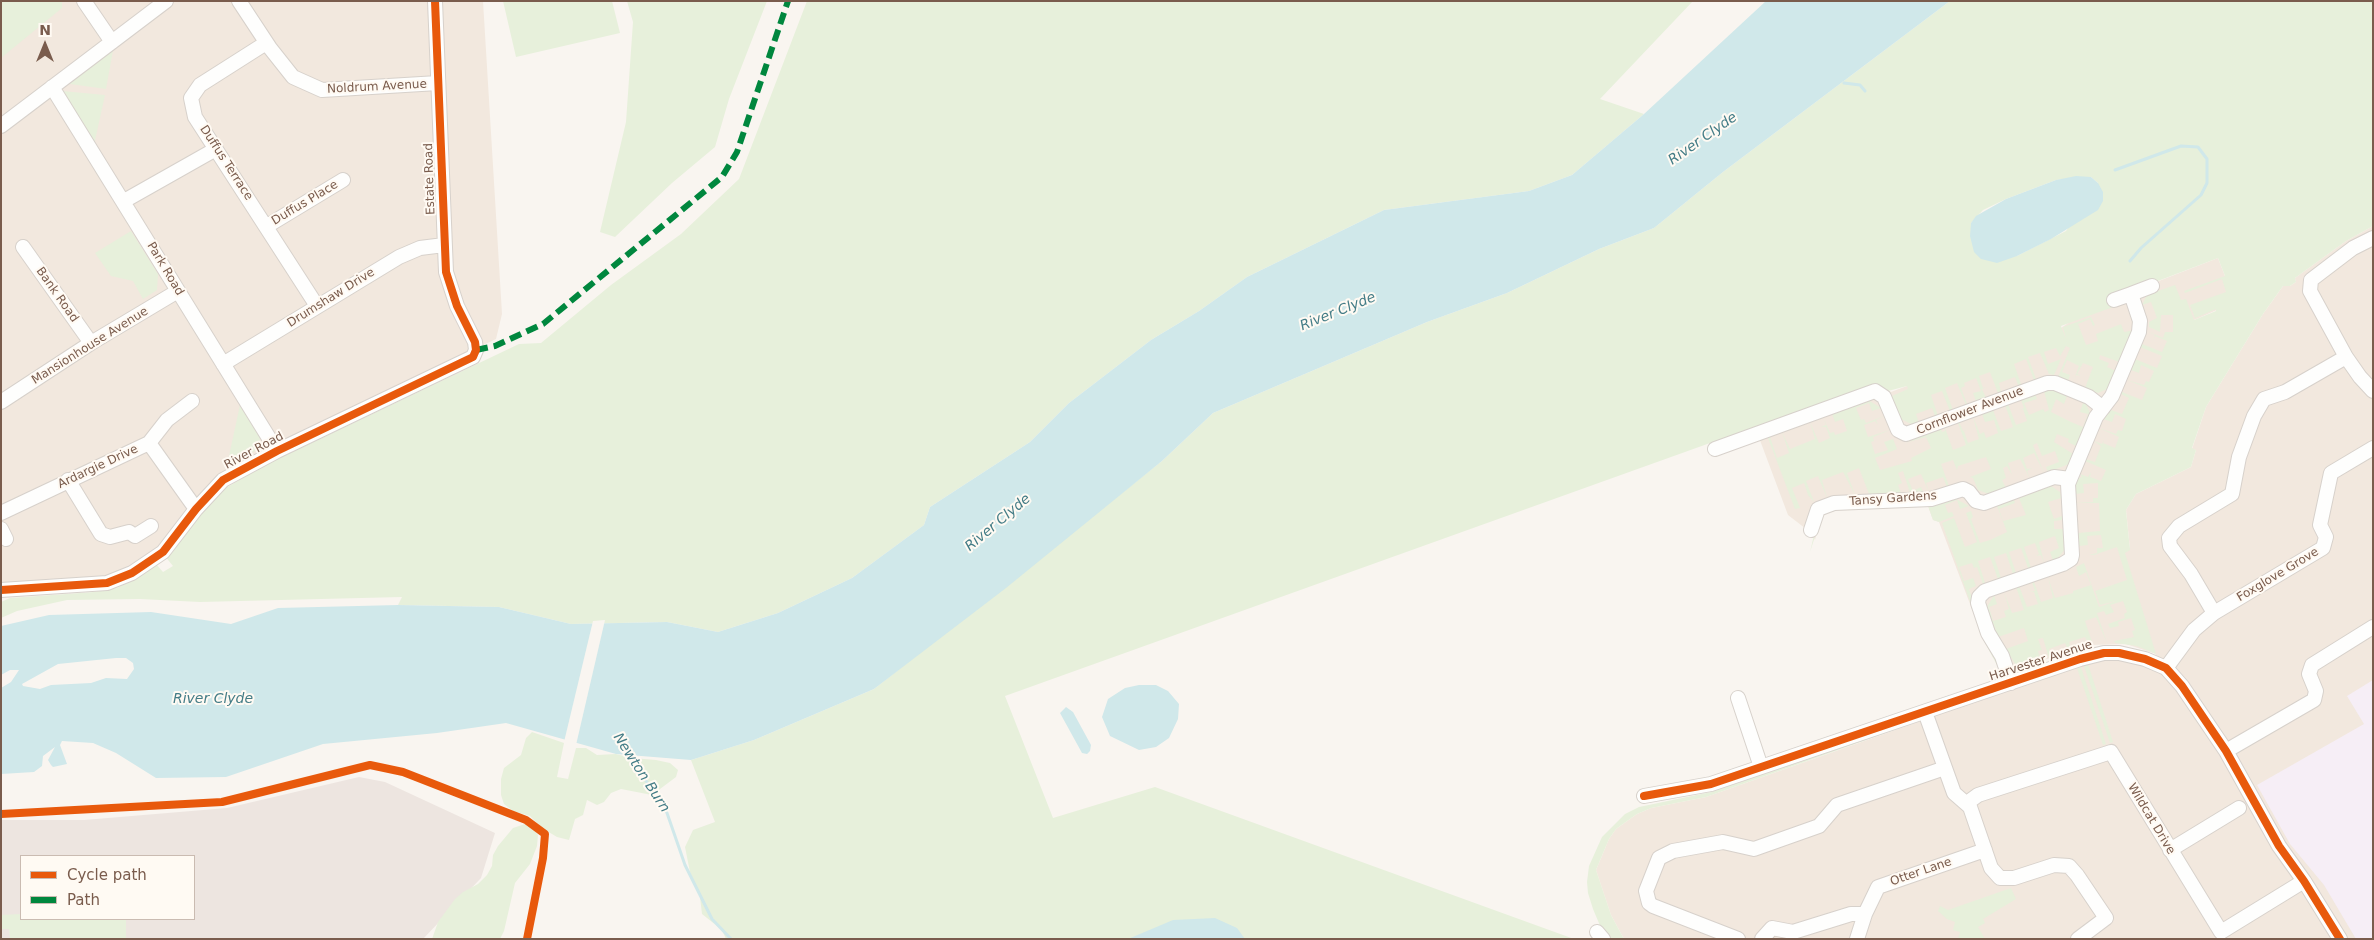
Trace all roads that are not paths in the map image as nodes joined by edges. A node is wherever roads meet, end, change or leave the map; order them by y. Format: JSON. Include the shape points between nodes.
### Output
{"nodes":[{"id":1,"x":84,"y":1,"type":"edge"},
{"id":2,"x":166,"y":1,"type":"edge"},
{"id":3,"x":239,"y":1,"type":"edge"},
{"id":4,"x":435,"y":1,"type":"edge"},
{"id":5,"x":112,"y":42,"type":"junction"},
{"id":6,"x":266,"y":43,"type":"junction"},
{"id":7,"x":438,"y":83,"type":"junction"},
{"id":8,"x":52,"y":87,"type":"junction"},
{"id":9,"x":1,"y":126,"type":"edge"},
{"id":10,"x":216,"y":149,"type":"junction"},
{"id":11,"x":343,"y":180,"type":"dead end"},
{"id":12,"x":124,"y":201,"type":"junction"},
{"id":13,"x":267,"y":226,"type":"junction"},
{"id":14,"x":2373,"y":238,"type":"edge"},
{"id":15,"x":444,"y":244,"type":"junction"},
{"id":16,"x":23,"y":247,"type":"dead end"},
{"id":17,"x":2152,"y":286,"type":"dead end"},
{"id":18,"x":178,"y":291,"type":"junction"},
{"id":19,"x":2131,"y":294,"type":"junction"},
{"id":20,"x":2114,"y":300,"type":"dead end"},
{"id":21,"x":317,"y":306,"type":"junction"},
{"id":22,"x":91,"y":343,"type":"junction"},
{"id":23,"x":476,"y":350,"type":"joint"},
{"id":24,"x":2346,"y":357,"type":"junction"},
{"id":25,"x":223,"y":364,"type":"junction"},
{"id":26,"x":2373,"y":391,"type":"edge"},
{"id":27,"x":192,"y":400,"type":"dead end"},
{"id":28,"x":1,"y":402,"type":"edge"},
{"id":29,"x":2103,"y":408,"type":"junction"},
{"id":30,"x":149,"y":443,"type":"junction"},
{"id":31,"x":2373,"y":448,"type":"edge"},
{"id":32,"x":1715,"y":449,"type":"dead end"},
{"id":33,"x":277,"y":451,"type":"junction"},
{"id":34,"x":2070,"y":479,"type":"junction"},
{"id":35,"x":68,"y":480,"type":"junction"},
{"id":36,"x":196,"y":508,"type":"junction"},
{"id":37,"x":1,"y":513,"type":"edge"},
{"id":38,"x":151,"y":526,"type":"dead end"},
{"id":39,"x":1810,"y":530,"type":"dead end"},
{"id":40,"x":1,"y":590,"type":"edge"},
{"id":41,"x":2214,"y":613,"type":"junction"},
{"id":42,"x":2373,"y":627,"type":"edge"},
{"id":43,"x":2166,"y":668,"type":"junction"},
{"id":44,"x":2011,"y":682,"type":"junction"},
{"id":45,"x":1738,"y":698,"type":"dead end"},
{"id":46,"x":1925,"y":712,"type":"junction"},
{"id":47,"x":2226,"y":751,"type":"junction"},
{"id":48,"x":1761,"y":767,"type":"junction"},
{"id":49,"x":1946,"y":768,"type":"junction"},
{"id":50,"x":1644,"y":796,"type":"dead end"},
{"id":51,"x":1967,"y":802,"type":"junction"},
{"id":52,"x":2239,"y":808,"type":"dead end"},
{"id":53,"x":1986,"y":850,"type":"junction"},
{"id":54,"x":2170,"y":850,"type":"junction"},
{"id":55,"x":2304,"y":881,"type":"junction"},
{"id":56,"x":1865,"y":914,"type":"junction"},
{"id":57,"x":2223,"y":936,"type":"edge"},
{"id":58,"x":1738,"y":939,"type":"edge"},
{"id":59,"x":1762,"y":939,"type":"edge"},
{"id":60,"x":1857,"y":939,"type":"edge"},
{"id":61,"x":2078,"y":939,"type":"edge"},
{"id":62,"x":2340,"y":939,"type":"edge"}],
"edges":[{"from":1,"to":5,"type":"street"},
{"from":2,"to":5,"type":"street"},
{"from":3,"to":6,"type":"street","name":"Noldrum Avenue"},
{"from":4,"to":7,"type":"street","name":"Estate Road"},
{"from":5,"to":8,"type":"street"},
{"from":6,"to":7,"type":"street","name":"Noldrum Avenue","via":[[293,77],[322,90]]},
{"from":6,"to":10,"type":"street","name":"Duffus Terrace","via":[[200,85],[191,98],[195,117]]},
{"from":7,"to":15,"type":"street","name":"Estate Road"},
{"from":8,"to":9,"type":"street"},
{"from":8,"to":12,"type":"street","name":"Park Road"},
{"from":10,"to":12,"type":"street"},
{"from":10,"to":13,"type":"street","name":"Duffus Terrace"},
{"from":11,"to":13,"type":"street","name":"Duffus Place"},
{"from":12,"to":18,"type":"street","name":"Park Road"},
{"from":13,"to":21,"type":"street","name":"Duffus Terrace"},
{"from":14,"to":24,"type":"street","via":[[2353,248],[2311,280],[2310,291]]},
{"from":15,"to":21,"type":"street","name":"Drumshaw Drive","via":[[420,248],[399,257]]},
{"from":15,"to":23,"type":"street","name":"Estate Road","via":[[446,272]]},
{"from":16,"to":22,"type":"street","name":"Bank Road"},
{"from":17,"to":19,"type":"street"},
{"from":18,"to":22,"type":"street","name":"Mansionhouse Avenue"},
{"from":18,"to":25,"type":"street","name":"Park Road"},
{"from":19,"to":20,"type":"street"},
{"from":19,"to":29,"type":"street","via":[[2140,329],[2112,396]]},
{"from":21,"to":25,"type":"street","name":"Drumshaw Drive"},
{"from":22,"to":28,"type":"street","name":"Mansionhouse Avenue"},
{"from":23,"to":33,"type":"street","name":"River Road","via":[[473,357]]},
{"from":24,"to":26,"type":"street"},
{"from":24,"to":41,"type":"street","via":[[2285,392],[2264,398],[2238,458],[2232,494],[2179,526],[2168,538]]},
{"from":25,"to":33,"type":"street","name":"Park Road"},
{"from":27,"to":30,"type":"street","via":[[167,420]]},
{"from":29,"to":32,"type":"street","name":"Cornflower Avenue","via":[[2089,397],[2056,383],[2047,383],[1906,434],[1898,430],[1884,397],[1874,391]]},
{"from":29,"to":34,"type":"street","via":[[2096,417]]},
{"from":30,"to":35,"type":"street","name":"Ardargie Drive"},
{"from":30,"to":36,"type":"street","name":"Ardargie Drive"},
{"from":31,"to":41,"type":"street","name":"Foxglove Grove","via":[[2330,473],[2320,525],[2326,537],[2323,548]]},
{"from":33,"to":36,"type":"street","name":"River Road","via":[[224,480]]},
{"from":34,"to":39,"type":"street","name":"Tansy Gardens","via":[[2054,477],[1984,503],[1976,501],[1970,492],[1963,489],[1931,499],[1834,503],[1818,509]]},
{"from":34,"to":44,"type":"street","via":[[2067,491],[2070,559],[1984,591],[1978,597],[1988,633],[2002,656]]},
{"from":35,"to":37,"type":"street","name":"Ardargie Drive"},
{"from":35,"to":38,"type":"street","via":[[101,534],[110,537],[129,532],[135,536]]},
{"from":36,"to":40,"type":"street","name":"River Road","via":[[162,552],[132,573],[107,583]]},
{"from":41,"to":43,"type":"street","name":"Foxglove Grove","via":[[2194,630]]},
{"from":42,"to":47,"type":"street","via":[[2312,665],[2309,674],[2316,691],[2314,700]]},
{"from":43,"to":44,"type":"street","name":"Harvester Avenue","via":[[2119,653],[2104,653]]},
{"from":43,"to":47,"type":"street","name":"Harvester Avenue"},
{"from":44,"to":46,"type":"street","name":"Harvester Avenue"},
{"from":45,"to":48,"type":"street"},
{"from":46,"to":48,"type":"street","name":"Harvester Avenue"},
{"from":46,"to":49,"type":"street"},
{"from":47,"to":55,"type":"street","name":"Harvester Avenue","via":[[2279,846]]},
{"from":48,"to":50,"type":"street","name":"Harvester Avenue","via":[[1711,784]]},
{"from":49,"to":51,"type":"street","via":[[1954,793]]},
{"from":49,"to":58,"type":"street","via":[[1837,805],[1819,826],[1754,849],[1723,842],[1673,851],[1659,858],[1646,891],[1649,903]]},
{"from":51,"to":53,"type":"street"},
{"from":51,"to":54,"type":"street","name":"Wildcat Drive","via":[[1978,795],[2111,752]]},
{"from":52,"to":54,"type":"street"},
{"from":53,"to":56,"type":"street","name":"Otter Lane","via":[[1878,887]]},
{"from":53,"to":61,"type":"street","via":[[1991,868],[2000,878],[2014,878],[2054,865],[2069,866],[2106,918]]},
{"from":54,"to":57,"type":"street","name":"Wildcat Drive"},
{"from":55,"to":57,"type":"street","name":"Wildcat Drive"},
{"from":55,"to":62,"type":"street","name":"Harvester Avenue"},
{"from":56,"to":59,"type":"street","via":[[1851,914],[1794,932],[1772,928]]},
{"from":56,"to":60,"type":"street","name":"Otter Lane"}]}
